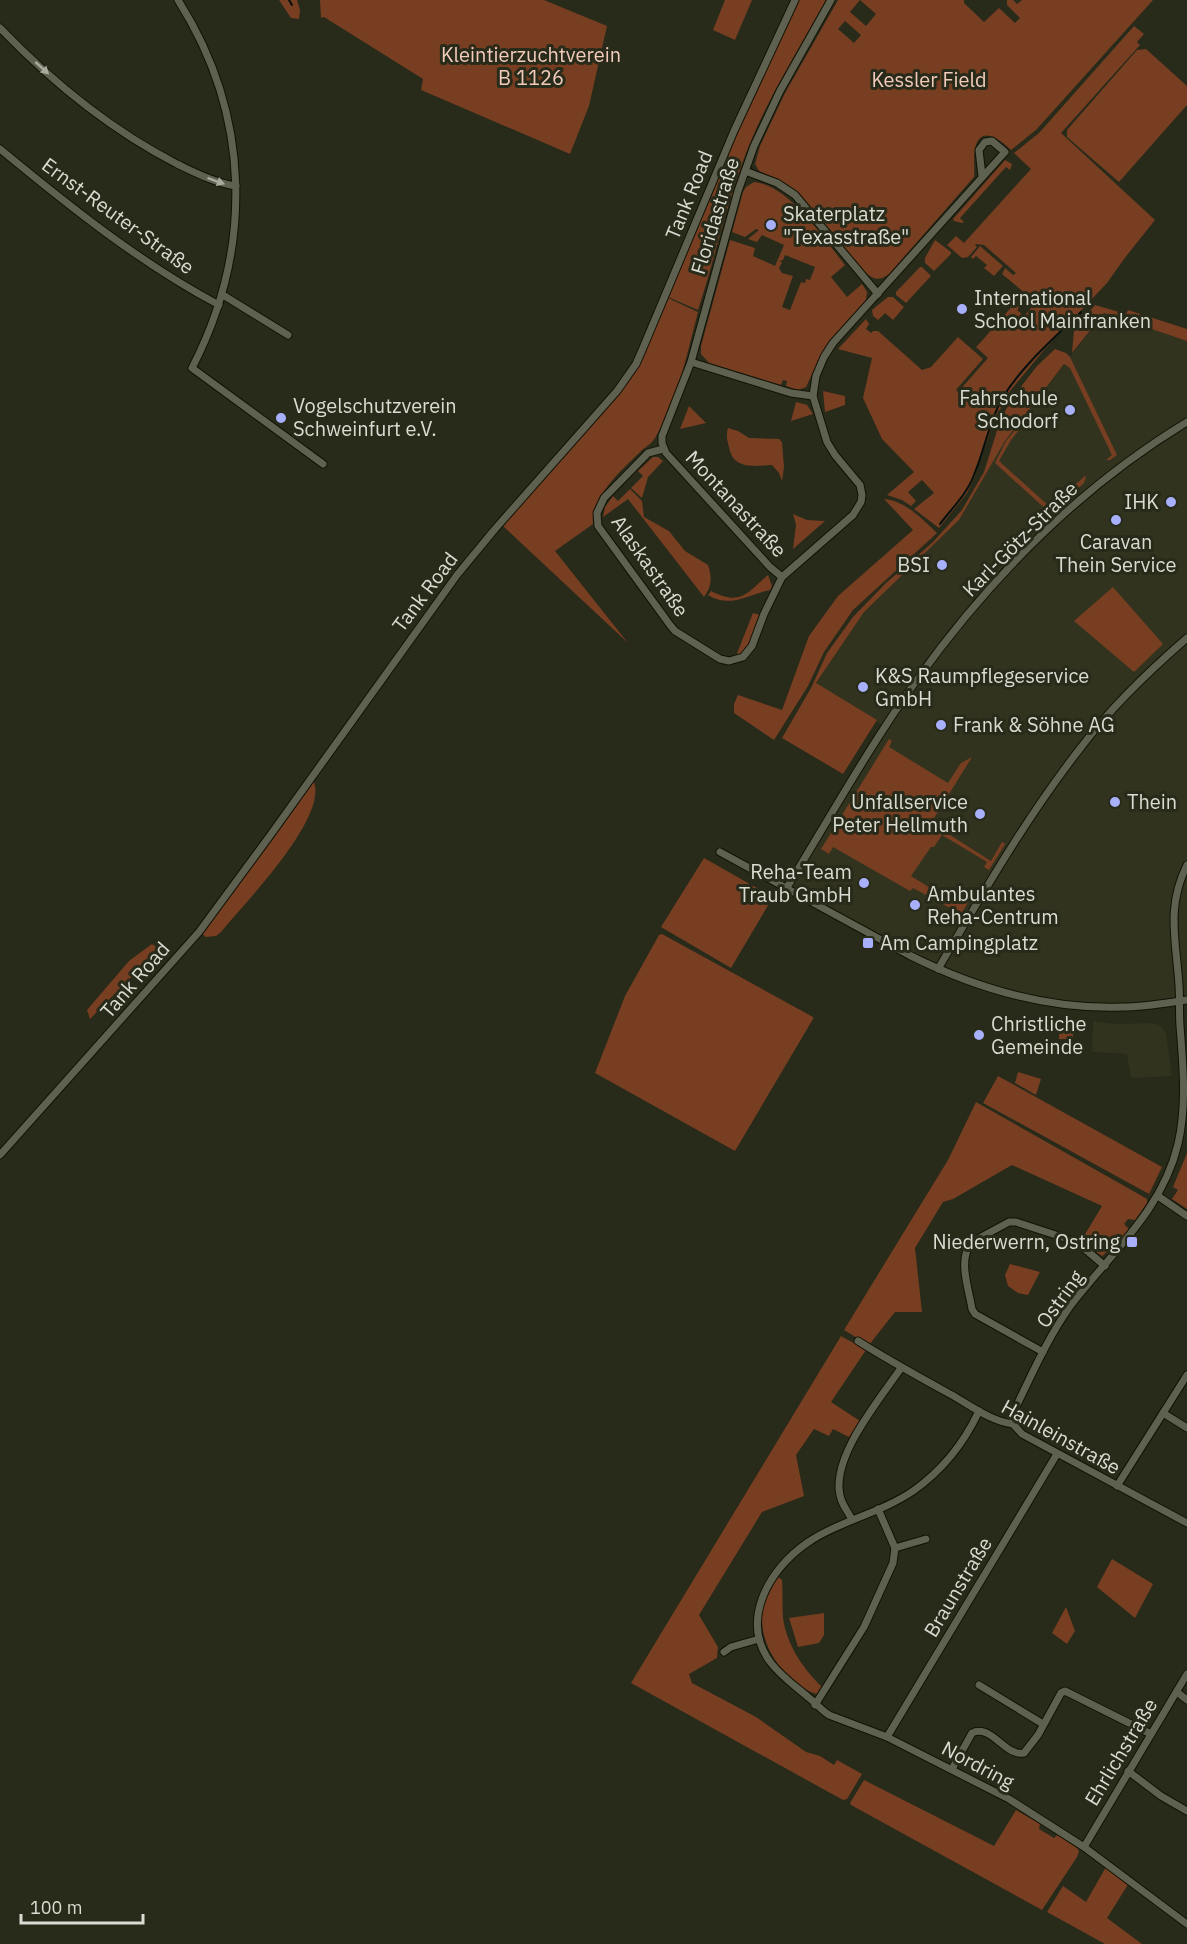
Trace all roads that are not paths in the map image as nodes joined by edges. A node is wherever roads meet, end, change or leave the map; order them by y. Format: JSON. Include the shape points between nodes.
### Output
{"nodes":[{"id":1,"x":178,"y":0,"type":"edge"},
{"id":2,"x":795,"y":0,"type":"edge"},
{"id":3,"x":831,"y":0,"type":"edge"},
{"id":4,"x":0,"y":28,"type":"edge"},
{"id":5,"x":0,"y":149,"type":"edge"},
{"id":6,"x":745,"y":171,"type":"junction"},
{"id":7,"x":982,"y":176,"type":"junction"},
{"id":8,"x":236,"y":186,"type":"junction"},
{"id":9,"x":878,"y":294,"type":"junction"},
{"id":10,"x":223,"y":295,"type":"junction"},
{"id":11,"x":219,"y":305,"type":"junction"},
{"id":12,"x":288,"y":335,"type":"dead end"},
{"id":13,"x":691,"y":362,"type":"junction"},
{"id":14,"x":813,"y":396,"type":"junction"},
{"id":15,"x":1187,"y":422,"type":"edge"},
{"id":16,"x":664,"y":451,"type":"junction"},
{"id":17,"x":323,"y":464,"type":"dead end"},
{"id":18,"x":782,"y":576,"type":"junction"},
{"id":19,"x":1187,"y":638,"type":"edge"},
{"id":20,"x":720,"y":852,"type":"dead end"},
{"id":21,"x":1187,"y":865,"type":"edge"},
{"id":22,"x":786,"y":888,"type":"junction"},
{"id":23,"x":938,"y":969,"type":"junction"},
{"id":24,"x":1183,"y":1000,"type":"edge"},
{"id":25,"x":0,"y":1155,"type":"edge"},
{"id":26,"x":1158,"y":1196,"type":"junction"},
{"id":27,"x":1187,"y":1216,"type":"edge"},
{"id":28,"x":1105,"y":1266,"type":"junction"},
{"id":29,"x":858,"y":1341,"type":"dead end"},
{"id":30,"x":1043,"y":1352,"type":"junction"},
{"id":31,"x":901,"y":1368,"type":"junction"},
{"id":32,"x":1187,"y":1375,"type":"edge"},
{"id":33,"x":979,"y":1411,"type":"junction"},
{"id":34,"x":1163,"y":1413,"type":"junction"},
{"id":35,"x":1013,"y":1424,"type":"junction"},
{"id":36,"x":1187,"y":1428,"type":"edge"},
{"id":37,"x":1057,"y":1454,"type":"junction"},
{"id":38,"x":1117,"y":1486,"type":"junction"},
{"id":39,"x":878,"y":1509,"type":"junction"},
{"id":40,"x":852,"y":1520,"type":"junction"},
{"id":41,"x":1187,"y":1523,"type":"edge"},
{"id":42,"x":926,"y":1539,"type":"dead end"},
{"id":43,"x":895,"y":1548,"type":"junction"},
{"id":44,"x":759,"y":1639,"type":"junction"},
{"id":45,"x":724,"y":1652,"type":"dead end"},
{"id":46,"x":1187,"y":1674,"type":"edge"},
{"id":47,"x":979,"y":1685,"type":"dead end"},
{"id":48,"x":1177,"y":1692,"type":"junction"},
{"id":49,"x":1187,"y":1700,"type":"edge"},
{"id":50,"x":815,"y":1705,"type":"junction"},
{"id":51,"x":1043,"y":1724,"type":"junction"},
{"id":52,"x":1150,"y":1734,"type":"junction"},
{"id":53,"x":887,"y":1737,"type":"junction"},
{"id":54,"x":952,"y":1769,"type":"junction"},
{"id":55,"x":1128,"y":1771,"type":"junction"},
{"id":56,"x":1187,"y":1811,"type":"edge"},
{"id":57,"x":1084,"y":1847,"type":"junction"},
{"id":58,"x":1187,"y":1924,"type":"edge"}],
"edges":[{"from":1,"to":8,"type":"street","via":[[216,74],[233,144]]},
{"from":2,"to":25,"type":"street","name":"Tank Road","via":[[627,378],[457,575],[199,932]]},
{"from":3,"to":6,"type":"street","name":"Floridastraße","via":[[770,111]]},
{"from":4,"to":8,"type":"street","one_way":true,"via":[[50,76],[132,138],[197,174]]},
{"from":5,"to":11,"type":"street","name":"Ernst-Reuter-Straße","via":[[134,251]]},
{"from":6,"to":9,"type":"street","via":[[777,183],[795,195]]},
{"from":6,"to":13,"type":"street","name":"Floridastraße"},
{"from":7,"to":7,"type":"street","via":[[979,150],[992,141],[1005,152]]},
{"from":7,"to":9,"type":"street"},
{"from":8,"to":10,"type":"street","via":[[235,228]]},
{"from":9,"to":14,"type":"street","via":[[828,349],[816,376]]},
{"from":10,"to":11,"type":"street"},
{"from":10,"to":12,"type":"street"},
{"from":11,"to":17,"type":"street","via":[[192,368]]},
{"from":13,"to":14,"type":"street","via":[[791,393]]},
{"from":13,"to":16,"type":"street","name":"Floridastraße","via":[[662,436]]},
{"from":14,"to":18,"type":"street","via":[[827,442],[860,485],[862,495],[853,515]]},
{"from":15,"to":22,"type":"street","name":"Karl-Götz-Straße","via":[[1081,500],[1022,554],[971,609],[894,713]]},
{"from":16,"to":18,"type":"street","name":"Montanastraße"},
{"from":16,"to":18,"type":"street","name":"Alaskastraße","via":[[648,453],[604,498],[597,513],[598,526],[670,625],[720,658],[743,657],[752,646]]},
{"from":19,"to":23,"type":"street","via":[[1120,701],[1071,760],[1029,819]]},
{"from":20,"to":22,"type":"street"},
{"from":21,"to":24,"type":"street","name":"Ostring","via":[[1173,914]]},
{"from":22,"to":23,"type":"street"},
{"from":23,"to":24,"type":"street","via":[[998,990],[1055,1003],[1124,1007]]},
{"from":24,"to":26,"type":"street","name":"Ostring","via":[[1181,1130],[1172,1165]]},
{"from":26,"to":27,"type":"street"},
{"from":26,"to":28,"type":"street","name":"Ostring"},
{"from":28,"to":30,"type":"street","name":"Ostring","via":[[1070,1307]]},
{"from":28,"to":30,"type":"street","name":"Ostring","via":[[1071,1240],[1016,1222],[968,1246],[964,1258],[975,1314]]},
{"from":29,"to":31,"type":"street","name":"Hainleinstraße"},
{"from":30,"to":35,"type":"street","name":"Ostring","via":[[1012,1416]]},
{"from":31,"to":33,"type":"street","name":"Hainleinstraße"},
{"from":31,"to":40,"type":"street","via":[[855,1434],[846,1455],[840,1478],[841,1499]]},
{"from":32,"to":34,"type":"street"},
{"from":33,"to":35,"type":"street","name":"Hainleinstraße"},
{"from":33,"to":39,"type":"street","name":"Nordring","via":[[967,1435],[941,1467],[912,1492]]},
{"from":34,"to":36,"type":"street"},
{"from":34,"to":38,"type":"street"},
{"from":35,"to":37,"type":"street","name":"Hainleinstraße","via":[[1022,1434]]},
{"from":37,"to":38,"type":"street","name":"Hainleinstraße"},
{"from":37,"to":53,"type":"street","name":"Braunstraße"},
{"from":38,"to":41,"type":"street","name":"Hainleinstraße"},
{"from":39,"to":40,"type":"street","name":"Nordring"},
{"from":39,"to":43,"type":"street"},
{"from":40,"to":44,"type":"street","name":"Nordring","via":[[807,1543],[778,1569],[761,1601]]},
{"from":42,"to":43,"type":"street"},
{"from":43,"to":50,"type":"street","via":[[888,1577],[864,1627]]},
{"from":44,"to":45,"type":"street"},
{"from":44,"to":50,"type":"street","name":"Nordring","via":[[770,1662]]},
{"from":46,"to":48,"type":"street","name":"Ehrlichstraße"},
{"from":47,"to":51,"type":"street"},
{"from":48,"to":49,"type":"street"},
{"from":48,"to":52,"type":"street","name":"Ehrlichstraße"},
{"from":50,"to":53,"type":"street","name":"Nordring","via":[[829,1715]]},
{"from":51,"to":52,"type":"street","via":[[1065,1691]]},
{"from":51,"to":54,"type":"street","via":[[1032,1744],[1020,1754],[983,1731],[975,1731]]},
{"from":52,"to":55,"type":"street","name":"Ehrlichstraße"},
{"from":53,"to":54,"type":"street","name":"Nordring"},
{"from":54,"to":57,"type":"street","name":"Nordring","via":[[1009,1799]]},
{"from":55,"to":56,"type":"street"},
{"from":55,"to":57,"type":"street","name":"Ehrlichstraße"},
{"from":57,"to":58,"type":"street","name":"Nordring"}]}
